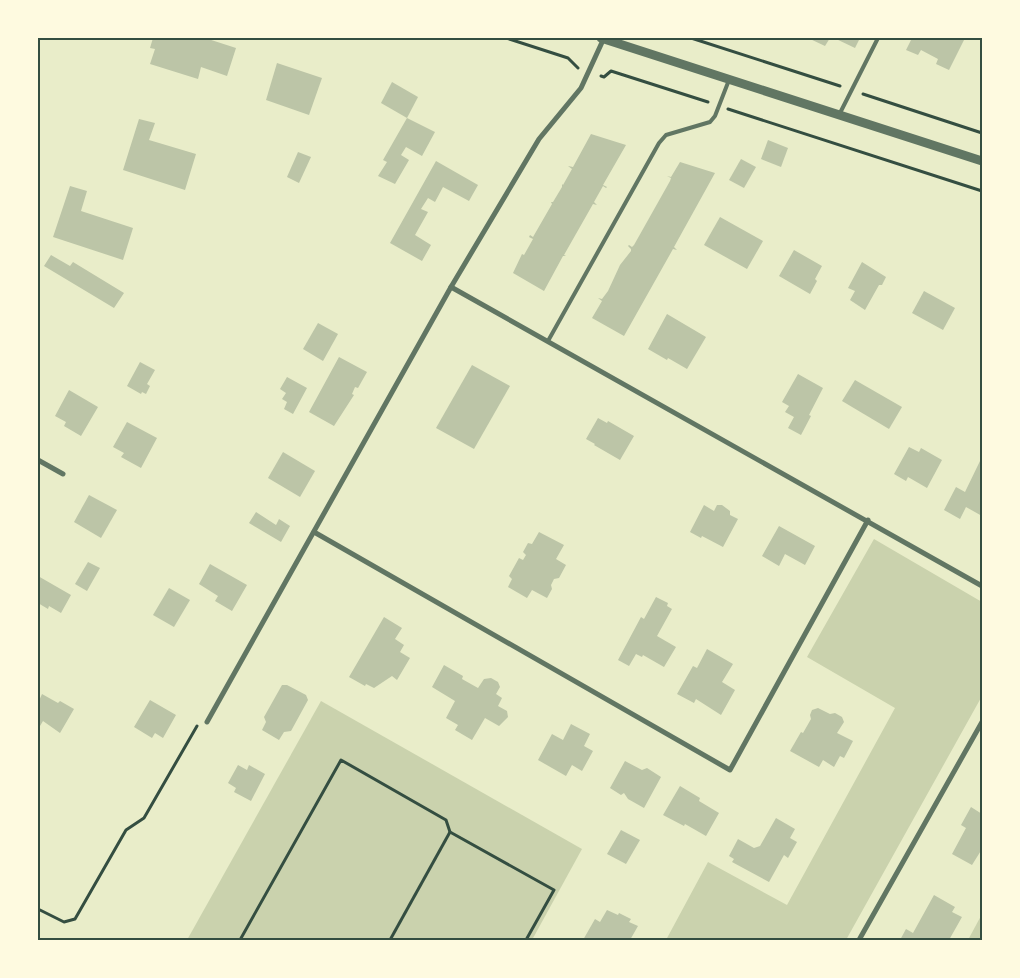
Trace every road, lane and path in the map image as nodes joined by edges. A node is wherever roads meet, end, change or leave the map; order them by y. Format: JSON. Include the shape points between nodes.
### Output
{"nodes":[{"id":1,"x":506,"y":38,"type":"edge"},
{"id":2,"x":602,"y":38,"type":"edge"},
{"id":3,"x":691,"y":38,"type":"edge"},
{"id":4,"x":878,"y":38,"type":"edge"},
{"id":5,"x":578,"y":68,"type":"dead end"},
{"id":6,"x":601,"y":76,"type":"dead end"},
{"id":7,"x":729,"y":80,"type":"junction"},
{"id":8,"x":852,"y":90,"type":"junction"},
{"id":9,"x":719,"y":106,"type":"junction"},
{"id":10,"x":839,"y":115,"type":"junction"},
{"id":11,"x":982,"y":133,"type":"edge"},
{"id":12,"x":982,"y":161,"type":"edge"},
{"id":13,"x":982,"y":190,"type":"edge"},
{"id":14,"x":451,"y":287,"type":"junction"},
{"id":15,"x":548,"y":341,"type":"junction"},
{"id":16,"x":38,"y":460,"type":"edge"},
{"id":17,"x":63,"y":474,"type":"dead end"},
{"id":18,"x":868,"y":520,"type":"junction"},
{"id":19,"x":314,"y":532,"type":"junction"},
{"id":20,"x":982,"y":586,"type":"edge"},
{"id":21,"x":207,"y":722,"type":"joint"},
{"id":22,"x":982,"y":722,"type":"edge"},
{"id":23,"x":450,"y":832,"type":"junction"},
{"id":24,"x":38,"y":909,"type":"edge"},
{"id":25,"x":240,"y":940,"type":"edge"},
{"id":26,"x":390,"y":940,"type":"edge"},
{"id":27,"x":526,"y":940,"type":"edge"},
{"id":28,"x":859,"y":940,"type":"edge"}],
"edges":[{"from":1,"to":5,"type":"path","via":[[568,58]]},
{"from":2,"to":7,"type":"street"},
{"from":2,"to":14,"type":"street","via":[[582,88],[539,139]]},
{"from":3,"to":8,"type":"path"},
{"from":4,"to":8,"type":"lane"},
{"from":6,"to":9,"type":"path","via":[[611,71]]},
{"from":7,"to":9,"type":"lane"},
{"from":7,"to":10,"type":"street"},
{"from":8,"to":10,"type":"lane"},
{"from":8,"to":11,"type":"path"},
{"from":9,"to":13,"type":"path"},
{"from":9,"to":15,"type":"lane","via":[[710,122],[666,134],[659,143]]},
{"from":10,"to":12,"type":"street"},
{"from":14,"to":15,"type":"street"},
{"from":14,"to":19,"type":"street"},
{"from":15,"to":18,"type":"street"},
{"from":16,"to":17,"type":"street"},
{"from":18,"to":19,"type":"street","via":[[730,770]]},
{"from":18,"to":20,"type":"street"},
{"from":19,"to":21,"type":"street"},
{"from":21,"to":24,"type":"path","via":[[196,726],[144,818],[126,830],[76,919],[64,922]]},
{"from":22,"to":28,"type":"street"},
{"from":23,"to":25,"type":"path","via":[[446,820],[340,760]]},
{"from":23,"to":26,"type":"path"},
{"from":23,"to":27,"type":"path","via":[[554,890]]}]}
